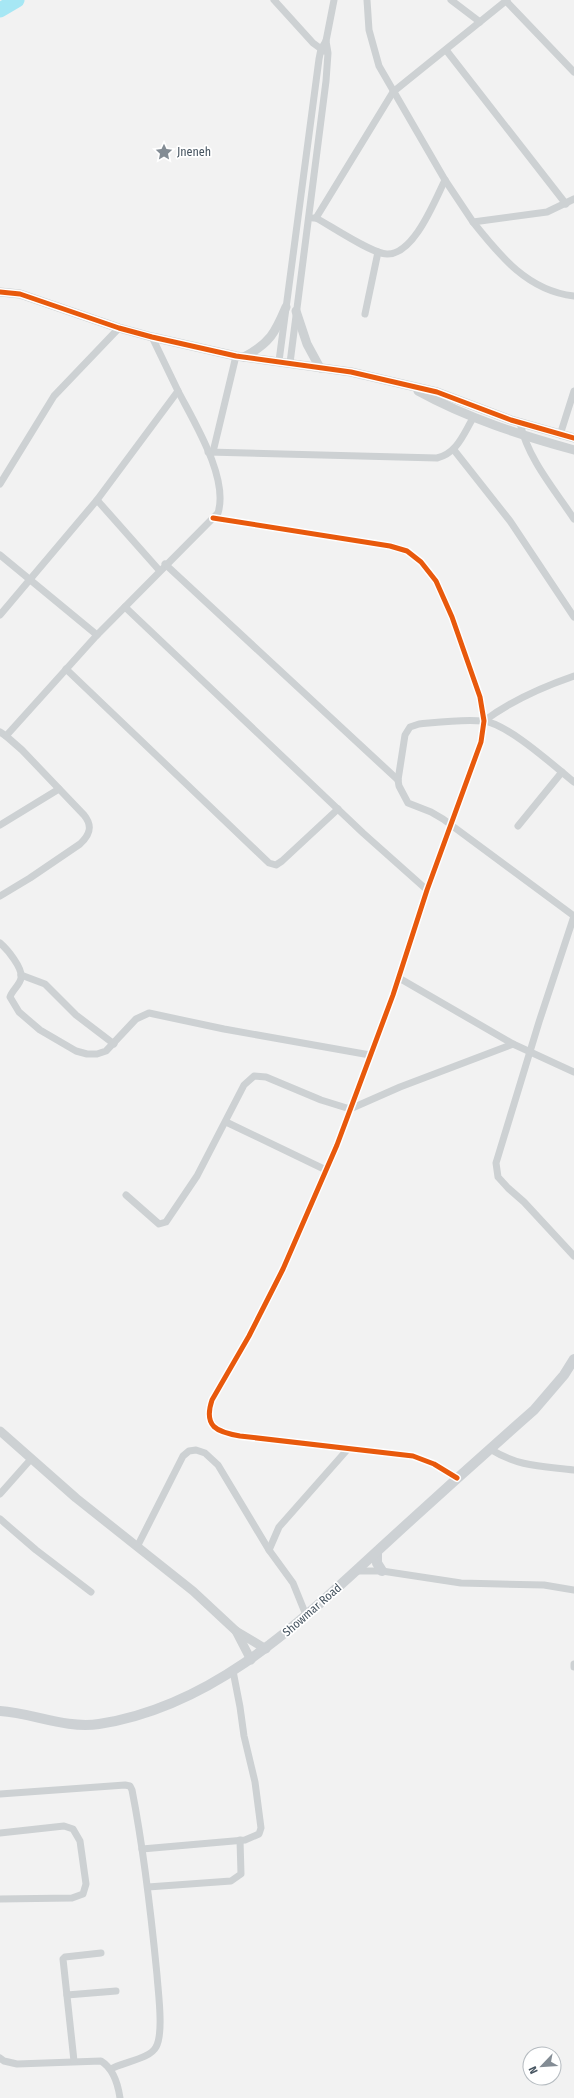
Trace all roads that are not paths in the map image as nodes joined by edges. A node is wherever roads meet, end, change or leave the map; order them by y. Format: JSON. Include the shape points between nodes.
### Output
{"nodes":[{"id":1,"x":274,"y":0,"type":"edge"},
{"id":2,"x":334,"y":0,"type":"edge"},
{"id":3,"x":367,"y":0,"type":"edge"},
{"id":4,"x":452,"y":0,"type":"edge"},
{"id":5,"x":507,"y":0,"type":"edge"},
{"id":6,"x":480,"y":22,"type":"junction"},
{"id":7,"x":326,"y":41,"type":"junction"},
{"id":8,"x":321,"y":49,"type":"junction"},
{"id":9,"x":446,"y":50,"type":"junction"},
{"id":10,"x":328,"y":53,"type":"junction"},
{"id":11,"x":574,"y":72,"type":"edge"},
{"id":12,"x":393,"y":92,"type":"junction"},
{"id":13,"x":445,"y":180,"type":"junction"},
{"id":14,"x":574,"y":199,"type":"edge"},
{"id":15,"x":566,"y":204,"type":"junction"},
{"id":16,"x":316,"y":218,"type":"junction"},
{"id":17,"x":297,"y":219,"type":"junction"},
{"id":18,"x":307,"y":219,"type":"junction"},
{"id":19,"x":473,"y":222,"type":"junction"},
{"id":20,"x":378,"y":252,"type":"junction"},
{"id":21,"x":0,"y":292,"type":"edge"},
{"id":22,"x":574,"y":296,"type":"edge"},
{"id":23,"x":286,"y":307,"type":"junction"},
{"id":24,"x":296,"y":311,"type":"junction"},
{"id":25,"x":365,"y":314,"type":"dead end"},
{"id":26,"x":119,"y":328,"type":"junction"},
{"id":27,"x":152,"y":337,"type":"junction"},
{"id":28,"x":240,"y":357,"type":"junction"},
{"id":29,"x":279,"y":361,"type":"junction"},
{"id":30,"x":290,"y":363,"type":"junction"},
{"id":31,"x":320,"y":368,"type":"junction"},
{"id":32,"x":408,"y":385,"type":"junction"},
{"id":33,"x":178,"y":391,"type":"junction"},
{"id":34,"x":574,"y":391,"type":"edge"},
{"id":35,"x":473,"y":418,"type":"junction"},
{"id":36,"x":520,"y":423,"type":"junction"},
{"id":37,"x":523,"y":435,"type":"junction"},
{"id":38,"x":560,"y":435,"type":"junction"},
{"id":39,"x":574,"y":438,"type":"edge"},
{"id":40,"x":454,"y":450,"type":"junction"},
{"id":41,"x":574,"y":450,"type":"edge"},
{"id":42,"x":211,"y":452,"type":"junction"},
{"id":43,"x":0,"y":484,"type":"edge"},
{"id":44,"x":97,"y":500,"type":"junction"},
{"id":45,"x":214,"y":518,"type":"junction"},
{"id":46,"x":574,"y":519,"type":"edge"},
{"id":47,"x":0,"y":555,"type":"edge"},
{"id":48,"x":165,"y":564,"type":"junction"},
{"id":49,"x":159,"y":570,"type":"junction"},
{"id":50,"x":31,"y":579,"type":"junction"},
{"id":51,"x":125,"y":606,"type":"junction"},
{"id":52,"x":0,"y":615,"type":"edge"},
{"id":53,"x":574,"y":617,"type":"edge"},
{"id":54,"x":97,"y":635,"type":"junction"},
{"id":55,"x":66,"y":669,"type":"junction"},
{"id":56,"x":574,"y":676,"type":"edge"},
{"id":57,"x":484,"y":721,"type":"junction"},
{"id":58,"x":3,"y":734,"type":"edge"},
{"id":59,"x":562,"y":772,"type":"junction"},
{"id":60,"x":398,"y":780,"type":"junction"},
{"id":61,"x":574,"y":782,"type":"edge"},
{"id":62,"x":59,"y":789,"type":"junction"},
{"id":63,"x":338,"y":809,"type":"junction"},
{"id":64,"x":0,"y":825,"type":"edge"},
{"id":65,"x":451,"y":825,"type":"junction"},
{"id":66,"x":518,"y":826,"type":"dead end"},
{"id":67,"x":427,"y":890,"type":"junction"},
{"id":68,"x":0,"y":896,"type":"edge"},
{"id":69,"x":574,"y":916,"type":"edge"},
{"id":70,"x":0,"y":943,"type":"edge"},
{"id":71,"x":21,"y":975,"type":"junction"},
{"id":72,"x":399,"y":978,"type":"junction"},
{"id":73,"x":114,"y":1044,"type":"junction"},
{"id":74,"x":513,"y":1044,"type":"junction"},
{"id":75,"x":530,"y":1052,"type":"junction"},
{"id":76,"x":370,"y":1055,"type":"junction"},
{"id":77,"x":574,"y":1072,"type":"edge"},
{"id":78,"x":350,"y":1109,"type":"junction"},
{"id":79,"x":226,"y":1122,"type":"junction"},
{"id":80,"x":326,"y":1170,"type":"junction"},
{"id":81,"x":126,"y":1195,"type":"dead end"},
{"id":82,"x":574,"y":1256,"type":"edge"},
{"id":83,"x":574,"y":1359,"type":"edge"},
{"id":84,"x":574,"y":1366,"type":"edge"},
{"id":85,"x":564,"y":1375,"type":"junction"},
{"id":86,"x":0,"y":1431,"type":"edge"},
{"id":87,"x":490,"y":1449,"type":"junction"},
{"id":88,"x":347,"y":1450,"type":"junction"},
{"id":89,"x":30,"y":1459,"type":"junction"},
{"id":90,"x":574,"y":1470,"type":"edge"},
{"id":91,"x":457,"y":1478,"type":"junction"},
{"id":92,"x":0,"y":1494,"type":"edge"},
{"id":93,"x":0,"y":1518,"type":"edge"},
{"id":94,"x":137,"y":1547,"type":"junction"},
{"id":95,"x":269,"y":1550,"type":"junction"},
{"id":96,"x":377,"y":1552,"type":"junction"},
{"id":97,"x":356,"y":1571,"type":"junction"},
{"id":98,"x":382,"y":1571,"type":"junction"},
{"id":99,"x":574,"y":1590,"type":"edge"},
{"id":100,"x":91,"y":1592,"type":"dead end"},
{"id":101,"x":306,"y":1615,"type":"junction"},
{"id":102,"x":236,"y":1631,"type":"junction"},
{"id":103,"x":266,"y":1649,"type":"junction"},
{"id":104,"x":251,"y":1660,"type":"junction"},
{"id":105,"x":233,"y":1671,"type":"junction"},
{"id":106,"x":1,"y":1711,"type":"edge"},
{"id":107,"x":0,"y":1794,"type":"edge"},
{"id":108,"x":0,"y":1833,"type":"edge"},
{"id":109,"x":240,"y":1840,"type":"junction"},
{"id":110,"x":142,"y":1849,"type":"junction"},
{"id":111,"x":148,"y":1887,"type":"junction"},
{"id":112,"x":0,"y":1899,"type":"edge"},
{"id":113,"x":101,"y":1953,"type":"dead end"},
{"id":114,"x":116,"y":1992,"type":"dead end"},
{"id":115,"x":66,"y":1995,"type":"junction"},
{"id":116,"x":0,"y":2058,"type":"edge"},
{"id":117,"x":74,"y":2061,"type":"junction"},
{"id":118,"x":111,"y":2069,"type":"junction"},
{"id":119,"x":120,"y":2098,"type":"edge"}],
"edges":[{"from":1,"to":8,"type":"street"},
{"from":2,"to":7,"type":"street"},
{"from":3,"to":12,"type":"street","via":[[373,48]]},
{"from":4,"to":6,"type":"street"},
{"from":5,"to":6,"type":"street"},
{"from":5,"to":11,"type":"street"},
{"from":6,"to":9,"type":"street"},
{"from":7,"to":8,"type":"street"},
{"from":7,"to":10,"type":"street"},
{"from":8,"to":10,"type":"street"},
{"from":8,"to":17,"type":"street"},
{"from":9,"to":12,"type":"street"},
{"from":9,"to":15,"type":"street"},
{"from":10,"to":18,"type":"street"},
{"from":12,"to":13,"type":"street"},
{"from":12,"to":16,"type":"street"},
{"from":13,"to":19,"type":"street"},
{"from":13,"to":20,"type":"street","via":[[414,238],[396,253]]},
{"from":14,"to":15,"type":"street"},
{"from":15,"to":19,"type":"street","via":[[530,216]]},
{"from":16,"to":18,"type":"street"},
{"from":16,"to":20,"type":"street"},
{"from":17,"to":18,"type":"street"},
{"from":17,"to":23,"type":"street"},
{"from":18,"to":24,"type":"street"},
{"from":19,"to":22,"type":"street","via":[[501,256],[525,277],[541,287]]},
{"from":20,"to":25,"type":"street"},
{"from":21,"to":26,"type":"street","via":[[20,294]]},
{"from":23,"to":28,"type":"street","via":[[271,339],[263,346]]},
{"from":23,"to":29,"type":"street"},
{"from":24,"to":30,"type":"street"},
{"from":24,"to":31,"type":"street","via":[[307,344]]},
{"from":26,"to":27,"type":"street"},
{"from":26,"to":43,"type":"street","via":[[54,396]]},
{"from":27,"to":28,"type":"street"},
{"from":27,"to":33,"type":"street"},
{"from":28,"to":29,"type":"street"},
{"from":28,"to":42,"type":"street"},
{"from":29,"to":30,"type":"street"},
{"from":30,"to":31,"type":"street"},
{"from":31,"to":32,"type":"street"},
{"from":32,"to":35,"type":"street","via":[[433,400]]},
{"from":32,"to":36,"type":"street","via":[[437,392]]},
{"from":33,"to":42,"type":"street"},
{"from":33,"to":44,"type":"street"},
{"from":34,"to":38,"type":"street"},
{"from":35,"to":37,"type":"street"},
{"from":35,"to":40,"type":"street"},
{"from":36,"to":37,"type":"street"},
{"from":36,"to":38,"type":"street"},
{"from":37,"to":41,"type":"street"},
{"from":37,"to":46,"type":"street","via":[[548,481]]},
{"from":38,"to":39,"type":"street"},
{"from":40,"to":42,"type":"street","via":[[446,456],[410,459]]},
{"from":40,"to":53,"type":"street","via":[[510,521]]},
{"from":42,"to":45,"type":"street","via":[[221,496],[218,513]]},
{"from":44,"to":49,"type":"street"},
{"from":44,"to":50,"type":"street"},
{"from":45,"to":48,"type":"street"},
{"from":45,"to":57,"type":"street","via":[[390,546],[415,556],[436,581],[452,617],[480,697]]},
{"from":47,"to":50,"type":"street"},
{"from":48,"to":49,"type":"street"},
{"from":48,"to":60,"type":"street"},
{"from":49,"to":51,"type":"street"},
{"from":50,"to":52,"type":"street"},
{"from":50,"to":54,"type":"street"},
{"from":51,"to":54,"type":"street"},
{"from":51,"to":63,"type":"street"},
{"from":54,"to":55,"type":"street"},
{"from":55,"to":58,"type":"street"},
{"from":55,"to":63,"type":"street","via":[[269,863],[276,865],[282,861]]},
{"from":56,"to":57,"type":"street","via":[[526,694]]},
{"from":57,"to":59,"type":"street","via":[[498,725],[513,734]]},
{"from":57,"to":60,"type":"street","via":[[419,724],[410,727],[405,735]]},
{"from":57,"to":65,"type":"street","via":[[478,754]]},
{"from":58,"to":62,"type":"street"},
{"from":59,"to":61,"type":"street"},
{"from":59,"to":66,"type":"street"},
{"from":60,"to":65,"type":"street","via":[[408,804],[431,812]]},
{"from":62,"to":64,"type":"street"},
{"from":62,"to":68,"type":"street","via":[[87,819],[90,826],[88,835],[80,844]]},
{"from":63,"to":67,"type":"street"},
{"from":65,"to":67,"type":"street"},
{"from":65,"to":69,"type":"street"},
{"from":67,"to":72,"type":"street"},
{"from":69,"to":75,"type":"street"},
{"from":70,"to":71,"type":"street","via":[[9,951]]},
{"from":71,"to":73,"type":"street","via":[[45,984],[76,1015]]},
{"from":71,"to":73,"type":"street","via":[[11,992],[11,1001],[19,1012],[40,1030],[76,1051],[87,1054],[101,1054]]},
{"from":72,"to":74,"type":"street"},
{"from":72,"to":76,"type":"street"},
{"from":73,"to":76,"type":"street","via":[[136,1019],[153,1013],[224,1029]]},
{"from":74,"to":75,"type":"street"},
{"from":74,"to":78,"type":"street"},
{"from":75,"to":77,"type":"street"},
{"from":75,"to":82,"type":"street","via":[[496,1163],[498,1177]]},
{"from":76,"to":78,"type":"street"},
{"from":78,"to":79,"type":"street","via":[[266,1077],[257,1076],[251,1077],[244,1085]]},
{"from":78,"to":80,"type":"street"},
{"from":79,"to":80,"type":"street"},
{"from":79,"to":81,"type":"street","via":[[198,1176],[166,1222],[159,1224]]},
{"from":80,"to":88,"type":"street","via":[[283,1269],[208,1411],[214,1427],[224,1433]]},
{"from":83,"to":85,"type":"main road","name":"Showmar Road"},
{"from":84,"to":85,"type":"main road","name":"Showmar Road"},
{"from":85,"to":87,"type":"main road","name":"Showmar Road","via":[[534,1410]]},
{"from":86,"to":89,"type":"street"},
{"from":87,"to":90,"type":"street","via":[[506,1459],[528,1466]]},
{"from":87,"to":91,"type":"main road","name":"Showmar Road"},
{"from":88,"to":91,"type":"street","via":[[413,1456],[434,1464]]},
{"from":88,"to":95,"type":"street","via":[[280,1527]]},
{"from":89,"to":92,"type":"street"},
{"from":89,"to":94,"type":"street"},
{"from":91,"to":96,"type":"main road","name":"Showmar Road"},
{"from":93,"to":100,"type":"street","via":[[36,1550]]},
{"from":94,"to":95,"type":"street","via":[[183,1456],[189,1451],[196,1450],[205,1453],[218,1465]]},
{"from":94,"to":102,"type":"street","via":[[193,1591]]},
{"from":95,"to":101,"type":"street","via":[[293,1583]]},
{"from":96,"to":97,"type":"main road","name":"Showmar Road"},
{"from":96,"to":98,"type":"main road","via":[[377,1563]]},
{"from":97,"to":98,"type":"street"},
{"from":97,"to":101,"type":"main road","name":"Showmar Road"},
{"from":98,"to":99,"type":"street","via":[[461,1583],[544,1585]]},
{"from":101,"to":103,"type":"main road","name":"Showmar Road"},
{"from":102,"to":103,"type":"street"},
{"from":102,"to":104,"type":"street"},
{"from":103,"to":104,"type":"main road","name":"Showmar Road"},
{"from":104,"to":105,"type":"main road","name":"Showmar Road"},
{"from":105,"to":106,"type":"main road","name":"Showmar Road","via":[[164,1706],[141,1715],[98,1724],[79,1725]]},
{"from":105,"to":109,"type":"street","via":[[255,1782],[261,1828],[255,1837]]},
{"from":107,"to":110,"type":"street","via":[[130,1786]]},
{"from":108,"to":112,"type":"street","via":[[64,1826],[73,1829],[80,1841],[86,1884],[83,1894],[72,1898]]},
{"from":109,"to":110,"type":"street"},
{"from":109,"to":111,"type":"street","via":[[241,1874],[236,1878]]},
{"from":110,"to":111,"type":"street"},
{"from":111,"to":118,"type":"street","via":[[161,2018],[157,2047],[148,2056],[121,2063]]},
{"from":113,"to":115,"type":"street","via":[[63,1959]]},
{"from":114,"to":115,"type":"street"},
{"from":115,"to":117,"type":"street"},
{"from":116,"to":117,"type":"street","via":[[17,2064]]},
{"from":117,"to":118,"type":"street","via":[[101,2061]]},
{"from":118,"to":119,"type":"street","via":[[119,2088]]}]}
